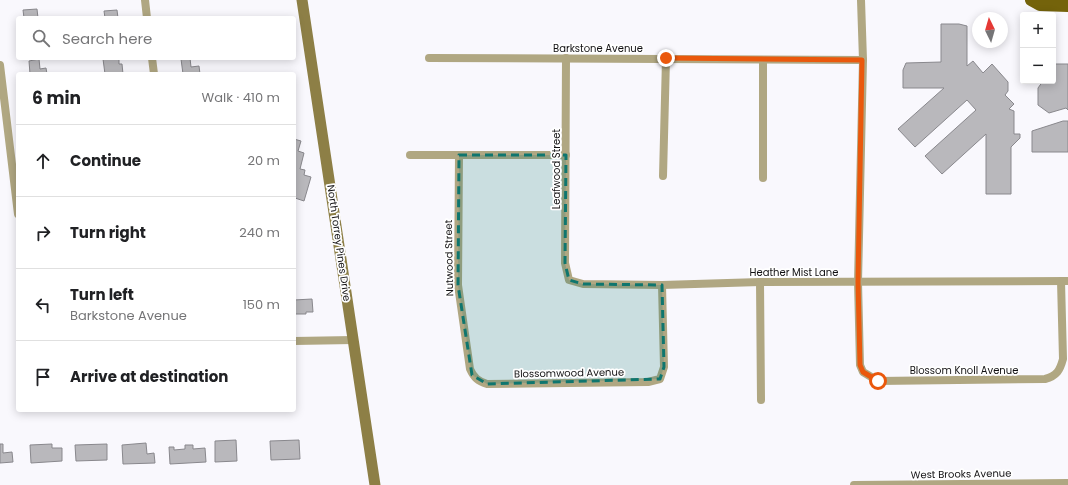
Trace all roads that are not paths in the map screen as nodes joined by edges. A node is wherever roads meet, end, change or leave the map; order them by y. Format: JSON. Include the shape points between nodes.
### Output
{"nodes":[{"id":1,"x":145,"y":0,"type":"edge"},
{"id":2,"x":302,"y":0,"type":"edge"},
{"id":3,"x":860,"y":0,"type":"edge"},
{"id":4,"x":1031,"y":0,"type":"edge"},
{"id":5,"x":1068,"y":6,"type":"edge"},
{"id":6,"x":147,"y":16,"type":"edge"},
{"id":7,"x":429,"y":58,"type":"dead end"},
{"id":8,"x":566,"y":58,"type":"junction"},
{"id":9,"x":666,"y":58,"type":"junction"},
{"id":10,"x":152,"y":60,"type":"edge"},
{"id":11,"x":763,"y":60,"type":"junction"},
{"id":12,"x":862,"y":60,"type":"junction"},
{"id":13,"x":0,"y":65,"type":"edge"},
{"id":14,"x":154,"y":72,"type":"edge"},
{"id":15,"x":410,"y":155,"type":"dead end"},
{"id":16,"x":459,"y":155,"type":"junction"},
{"id":17,"x":566,"y":155,"type":"junction"},
{"id":18,"x":663,"y":176,"type":"dead end"},
{"id":19,"x":763,"y":178,"type":"dead end"},
{"id":20,"x":16,"y":197,"type":"edge"},
{"id":21,"x":569,"y":280,"type":"joint"},
{"id":22,"x":1065,"y":281,"type":"edge"},
{"id":23,"x":760,"y":282,"type":"junction"},
{"id":24,"x":858,"y":282,"type":"junction"},
{"id":25,"x":662,"y":285,"type":"junction"},
{"id":26,"x":353,"y":340,"type":"junction"},
{"id":27,"x":296,"y":341,"type":"edge"},
{"id":28,"x":478,"y":381,"type":"joint"},
{"id":29,"x":761,"y":400,"type":"dead end"},
{"id":30,"x":1068,"y":483,"type":"edge"},
{"id":31,"x":375,"y":485,"type":"edge"},
{"id":32,"x":854,"y":485,"type":"edge"},
{"id":33,"x":867,"y":485,"type":"edge"}],
"edges":[{"from":1,"to":6,"type":"street"},
{"from":2,"to":26,"type":"main road","name":"North Torrey Pines Drive"},
{"from":3,"to":12,"type":"street"},
{"from":4,"to":5,"type":"main road","via":[[1040,5]]},
{"from":7,"to":8,"type":"street","name":"Barkstone Avenue"},
{"from":8,"to":9,"type":"street","name":"Barkstone Avenue"},
{"from":8,"to":17,"type":"street","name":"Leafwood Street"},
{"from":9,"to":11,"type":"street","name":"Barkstone Avenue"},
{"from":9,"to":18,"type":"street"},
{"from":10,"to":14,"type":"street"},
{"from":11,"to":12,"type":"street","name":"Barkstone Avenue"},
{"from":11,"to":19,"type":"street"},
{"from":12,"to":24,"type":"street"},
{"from":13,"to":20,"type":"street"},
{"from":15,"to":16,"type":"street"},
{"from":16,"to":17,"type":"street"},
{"from":16,"to":28,"type":"street","name":"Nutwood Street","via":[[458,286],[470,369]]},
{"from":17,"to":21,"type":"street","name":"Leafwood Street","via":[[565,263]]},
{"from":21,"to":25,"type":"street","name":"Heather Mist Lane","via":[[583,284]]},
{"from":22,"to":24,"type":"street","name":"Heather Mist Lane"},
{"from":22,"to":24,"type":"street","name":"Blossom Knoll Avenue","via":[[1063,359],[1060,371],[1052,378],[878,381],[863,372],[860,365]]},
{"from":23,"to":24,"type":"street","name":"Heather Mist Lane"},
{"from":23,"to":25,"type":"street","name":"Heather Mist Lane"},
{"from":23,"to":29,"type":"street"},
{"from":25,"to":28,"type":"street","name":"Blossomwood Avenue","via":[[664,367],[660,379],[648,382],[487,384]]},
{"from":26,"to":27,"type":"street"},
{"from":26,"to":31,"type":"main road","name":"North Torrey Pines Drive"},
{"from":30,"to":33,"type":"street","name":"West Brooks Avenue"},
{"from":32,"to":33,"type":"street","name":"West Brooks Avenue"}]}
